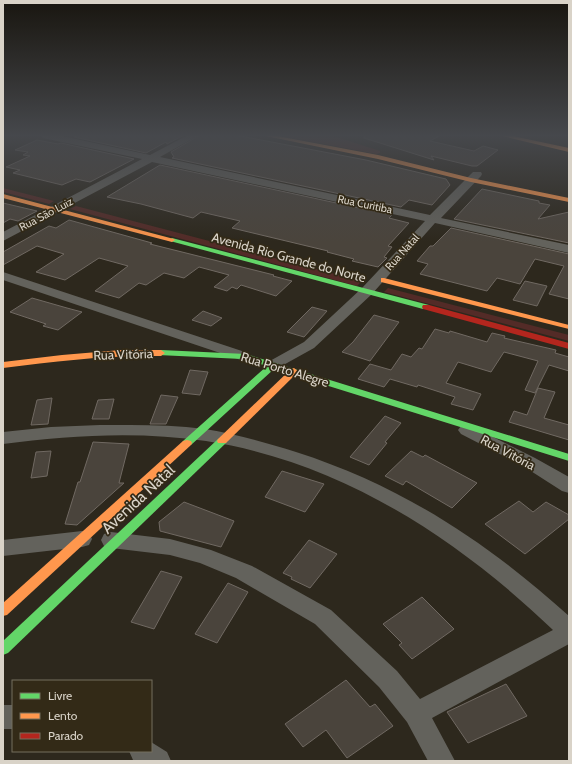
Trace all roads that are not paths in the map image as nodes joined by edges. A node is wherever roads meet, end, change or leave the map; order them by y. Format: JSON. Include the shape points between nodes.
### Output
{"nodes":[{"id":1,"x":128,"y":171,"type":"edge"},
{"id":2,"x":210,"y":171,"type":"edge"},
{"id":3,"x":444,"y":171,"type":"edge"},
{"id":4,"x":453,"y":171,"type":"edge"},
{"id":5,"x":474,"y":177,"type":"junction"},
{"id":6,"x":569,"y":194,"type":"edge"},
{"id":7,"x":3,"y":196,"type":"edge"},
{"id":8,"x":56,"y":197,"type":"dead end"},
{"id":9,"x":569,"y":200,"type":"edge"},
{"id":10,"x":71,"y":201,"type":"junction"},
{"id":11,"x":87,"y":205,"type":"dead end"},
{"id":12,"x":54,"y":210,"type":"junction"},
{"id":13,"x":433,"y":219,"type":"junction"},
{"id":14,"x":3,"y":237,"type":"edge"},
{"id":15,"x":569,"y":249,"type":"edge"},
{"id":16,"x":3,"y":276,"type":"edge"},
{"id":17,"x":375,"y":277,"type":"junction"},
{"id":18,"x":367,"y":291,"type":"junction"},
{"id":19,"x":569,"y":328,"type":"edge"},
{"id":20,"x":309,"y":345,"type":"junction"},
{"id":21,"x":569,"y":346,"type":"edge"},
{"id":22,"x":243,"y":356,"type":"junction"},
{"id":23,"x":3,"y":364,"type":"edge"},
{"id":24,"x":273,"y":365,"type":"junction"},
{"id":25,"x":294,"y":371,"type":"junction"},
{"id":26,"x":446,"y":419,"type":"junction"},
{"id":27,"x":197,"y":434,"type":"junction"},
{"id":28,"x":3,"y":438,"type":"edge"},
{"id":29,"x":224,"y":439,"type":"junction"},
{"id":30,"x":569,"y":458,"type":"edge"},
{"id":31,"x":569,"y":486,"type":"edge"},
{"id":32,"x":81,"y":539,"type":"junction"},
{"id":33,"x":116,"y":540,"type":"junction"},
{"id":34,"x":3,"y":548,"type":"edge"},
{"id":35,"x":3,"y":611,"type":"edge"},
{"id":36,"x":569,"y":632,"type":"edge"},
{"id":37,"x":3,"y":650,"type":"edge"},
{"id":38,"x":416,"y":714,"type":"junction"},
{"id":39,"x":144,"y":752,"type":"edge"},
{"id":40,"x":158,"y":761,"type":"edge"},
{"id":41,"x":442,"y":761,"type":"edge"}],
"edges":[{"from":1,"to":10,"type":"street","name":"Rua São Luiz"},
{"from":2,"to":13,"type":"street","name":"Rua Curitiba"},
{"from":3,"to":5,"type":"street"},
{"from":4,"to":5,"type":"street"},
{"from":5,"to":6,"type":"street"},
{"from":5,"to":9,"type":"street"},
{"from":5,"to":13,"type":"street","name":"Rua Natal"},
{"from":7,"to":12,"type":"street","name":"Avenida Rio Grande do Norte"},
{"from":8,"to":10,"type":"street"},
{"from":10,"to":11,"type":"street"},
{"from":10,"to":12,"type":"street","name":"Rua São Luiz"},
{"from":12,"to":14,"type":"street","name":"Rua São Luiz"},
{"from":12,"to":18,"type":"street","name":"Avenida Rio Grande do Norte"},
{"from":13,"to":15,"type":"street","name":"Rua Curitiba"},
{"from":13,"to":17,"type":"street","name":"Rua Natal"},
{"from":16,"to":22,"type":"street","name":"Rua Porto Alegre"},
{"from":17,"to":18,"type":"street","name":"Rua Natal"},
{"from":17,"to":19,"type":"street","name":"Avenida Rio Grande do Norte"},
{"from":18,"to":20,"type":"street","name":"Rua Natal"},
{"from":18,"to":21,"type":"street","name":"Avenida Rio Grande do Norte"},
{"from":20,"to":24,"type":"street","name":"Rua Natal"},
{"from":20,"to":25,"type":"street","name":"Rua Natal"},
{"from":22,"to":23,"type":"street","name":"Rua Vitória","via":[[114,354]]},
{"from":22,"to":24,"type":"street","name":"Rua Porto Alegre"},
{"from":24,"to":25,"type":"street","name":"Rua Porto Alegre"},
{"from":24,"to":27,"type":"street","name":"Avenida Natal"},
{"from":25,"to":26,"type":"street","name":"Rua Porto Alegre"},
{"from":25,"to":29,"type":"street","name":"Avenida Natal"},
{"from":26,"to":30,"type":"street","name":"Rua Porto Alegre"},
{"from":26,"to":31,"type":"street","name":"Rua Vitória"},
{"from":27,"to":28,"type":"street","via":[[95,430]]},
{"from":27,"to":29,"type":"street"},
{"from":27,"to":32,"type":"street","name":"Avenida Natal"},
{"from":29,"to":33,"type":"street","name":"Avenida Natal"},
{"from":29,"to":36,"type":"street","via":[[330,470],[433,520],[501,569],[536,598]]},
{"from":32,"to":33,"type":"street"},
{"from":32,"to":34,"type":"street"},
{"from":32,"to":35,"type":"street","name":"Avenida Natal"},
{"from":33,"to":37,"type":"street","name":"Avenida Natal"},
{"from":33,"to":38,"type":"street","via":[[170,547],[204,556],[244,572],[282,592],[322,617],[388,679]]},
{"from":36,"to":38,"type":"street"},
{"from":38,"to":41,"type":"street"},
{"from":39,"to":40,"type":"street"}]}
